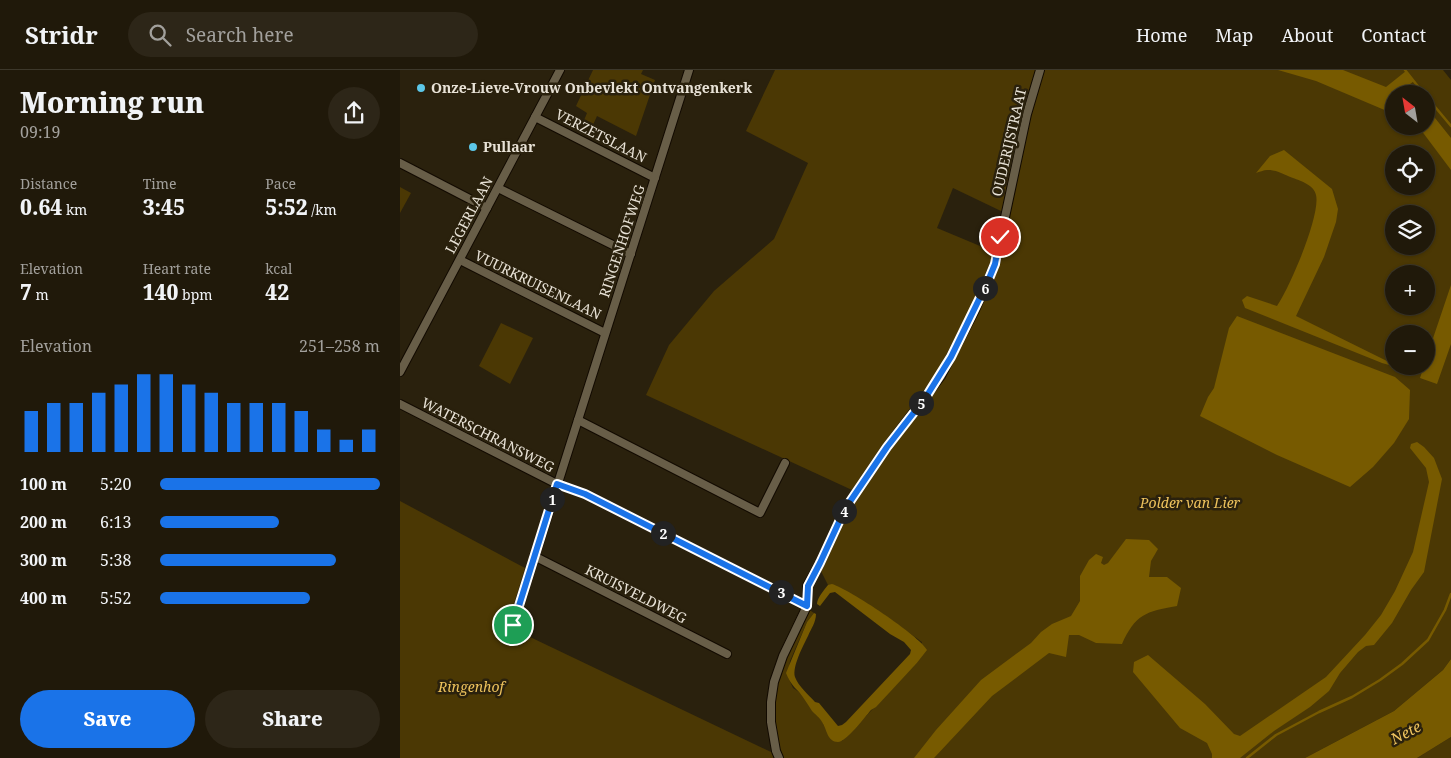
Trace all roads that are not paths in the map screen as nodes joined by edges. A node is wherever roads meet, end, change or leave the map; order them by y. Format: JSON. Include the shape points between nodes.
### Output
{"nodes":[{"id":1,"x":560,"y":70,"type":"edge"},
{"id":2,"x":689,"y":70,"type":"edge"},
{"id":3,"x":1040,"y":70,"type":"edge"},
{"id":4,"x":535,"y":117,"type":"junction"},
{"id":5,"x":400,"y":163,"type":"edge"},
{"id":6,"x":655,"y":178,"type":"junction"},
{"id":7,"x":498,"y":188,"type":"junction"},
{"id":8,"x":487,"y":208,"type":"junction"},
{"id":9,"x":631,"y":254,"type":"junction"},
{"id":10,"x":460,"y":260,"type":"junction"},
{"id":11,"x":605,"y":333,"type":"junction"},
{"id":12,"x":400,"y":372,"type":"edge"},
{"id":13,"x":400,"y":404,"type":"edge"},
{"id":14,"x":578,"y":420,"type":"junction"},
{"id":15,"x":786,"y":463,"type":"dead end"},
{"id":16,"x":557,"y":484,"type":"junction"},
{"id":17,"x":534,"y":556,"type":"junction"},
{"id":18,"x":807,"y":606,"type":"junction"},
{"id":19,"x":513,"y":625,"type":"dead end"},
{"id":20,"x":727,"y":654,"type":"dead end"},
{"id":21,"x":780,"y":758,"type":"edge"}],
"edges":[{"from":1,"to":4,"type":"street","name":"LEGERLAAN"},
{"from":2,"to":6,"type":"street","name":"RINGENHOFWEG"},
{"from":3,"to":18,"type":"street","name":"OUDERIJSTRAAT","via":[[1027,114],[995,264],[988,281],[940,376],[845,509],[808,586]]},
{"from":4,"to":6,"type":"street","name":"VERZETSLAAN"},
{"from":4,"to":7,"type":"street","name":"LEGERLAAN"},
{"from":5,"to":8,"type":"street"},
{"from":6,"to":9,"type":"street","name":"RINGENHOFWEG"},
{"from":7,"to":8,"type":"street","name":"LEGERLAAN"},
{"from":7,"to":9,"type":"street"},
{"from":8,"to":10,"type":"street","name":"LEGERLAAN"},
{"from":9,"to":11,"type":"street","name":"RINGENHOFWEG"},
{"from":10,"to":11,"type":"street","name":"VUURKRUISENLAAN"},
{"from":10,"to":12,"type":"street","name":"LEGERLAAN"},
{"from":11,"to":14,"type":"street","name":"RINGENHOFWEG"},
{"from":13,"to":16,"type":"street","name":"WATERSCHRANSWEG"},
{"from":14,"to":15,"type":"street","via":[[760,513]]},
{"from":14,"to":16,"type":"street","name":"RINGENHOFWEG"},
{"from":16,"to":17,"type":"street"},
{"from":16,"to":18,"type":"street","name":"WATERSCHRANSWEG","via":[[585,494]]},
{"from":17,"to":19,"type":"street"},
{"from":17,"to":20,"type":"street","name":"KRUISVELDWEG"},
{"from":18,"to":21,"type":"street","name":"OUDERIJSTRAAT","via":[[774,682],[771,722]]}]}
